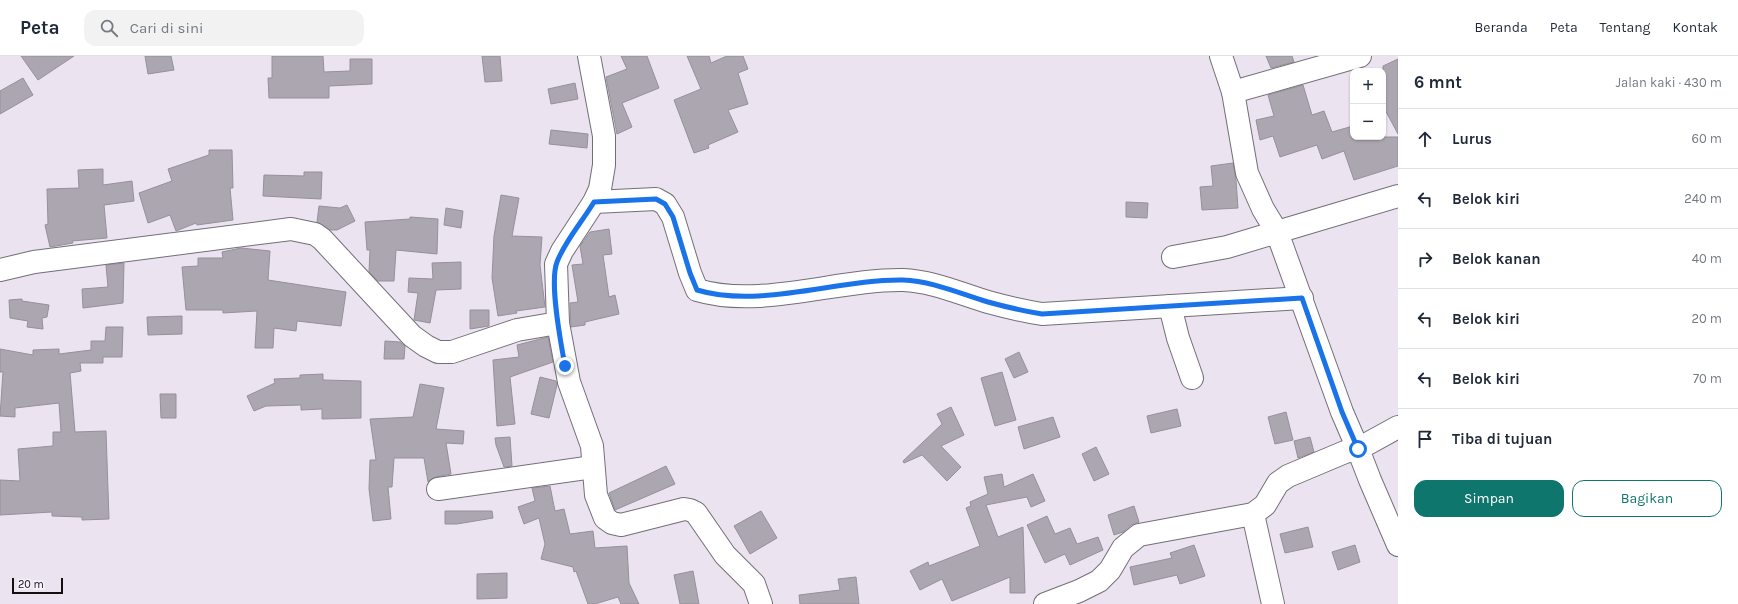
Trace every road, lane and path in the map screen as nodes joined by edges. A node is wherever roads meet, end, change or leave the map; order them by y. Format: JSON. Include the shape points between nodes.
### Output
{"nodes":[{"id":1,"x":589,"y":56,"type":"edge"},
{"id":2,"x":1221,"y":56,"type":"edge"},
{"id":3,"x":1360,"y":56,"type":"edge"},
{"id":4,"x":1233,"y":92,"type":"junction"},
{"id":5,"x":1398,"y":196,"type":"edge"},
{"id":6,"x":594,"y":202,"type":"junction"},
{"id":7,"x":1277,"y":232,"type":"junction"},
{"id":8,"x":1173,"y":257,"type":"dead end"},
{"id":9,"x":0,"y":270,"type":"edge"},
{"id":10,"x":1302,"y":298,"type":"junction"},
{"id":11,"x":1170,"y":306,"type":"junction"},
{"id":12,"x":558,"y":323,"type":"junction"},
{"id":13,"x":1192,"y":378,"type":"dead end"},
{"id":14,"x":1398,"y":427,"type":"edge"},
{"id":15,"x":1358,"y":449,"type":"junction"},
{"id":16,"x":592,"y":467,"type":"junction"},
{"id":17,"x":438,"y":489,"type":"dead end"},
{"id":18,"x":1253,"y":514,"type":"junction"},
{"id":19,"x":1398,"y":545,"type":"edge"},
{"id":20,"x":761,"y":604,"type":"edge"},
{"id":21,"x":1045,"y":604,"type":"edge"},
{"id":22,"x":1273,"y":604,"type":"edge"}],
"edges":[{"from":1,"to":6,"type":"street","via":[[604,136],[604,165],[600,189]]},
{"from":2,"to":4,"type":"street"},
{"from":3,"to":4,"type":"street"},
{"from":4,"to":7,"type":"street","via":[[1247,173],[1263,209]]},
{"from":5,"to":7,"type":"street"},
{"from":6,"to":11,"type":"street","via":[[656,199],[665,204],[673,217],[697,290],[713,294],[758,296],[904,280],[944,287],[1010,308],[1042,314]]},
{"from":6,"to":12,"type":"street","via":[[556,264]]},
{"from":7,"to":8,"type":"street","via":[[1227,247]]},
{"from":7,"to":10,"type":"street"},
{"from":9,"to":12,"type":"street","via":[[42,260],[291,229],[307,232],[322,239],[412,336],[438,352],[452,352],[517,330]]},
{"from":10,"to":11,"type":"street"},
{"from":10,"to":15,"type":"street","via":[[1342,412]]},
{"from":11,"to":13,"type":"street"},
{"from":12,"to":16,"type":"street","via":[[568,377],[592,446]]},
{"from":14,"to":15,"type":"street"},
{"from":15,"to":18,"type":"street","via":[[1288,476],[1278,484],[1265,505]]},
{"from":15,"to":19,"type":"street"},
{"from":16,"to":17,"type":"street"},
{"from":16,"to":20,"type":"street","via":[[596,495],[605,518],[612,524],[621,525],[684,509],[696,513],[725,555],[754,584]]},
{"from":18,"to":21,"type":"street","via":[[1139,535],[1124,548],[1110,570],[1099,581]]},
{"from":18,"to":22,"type":"street"}]}
